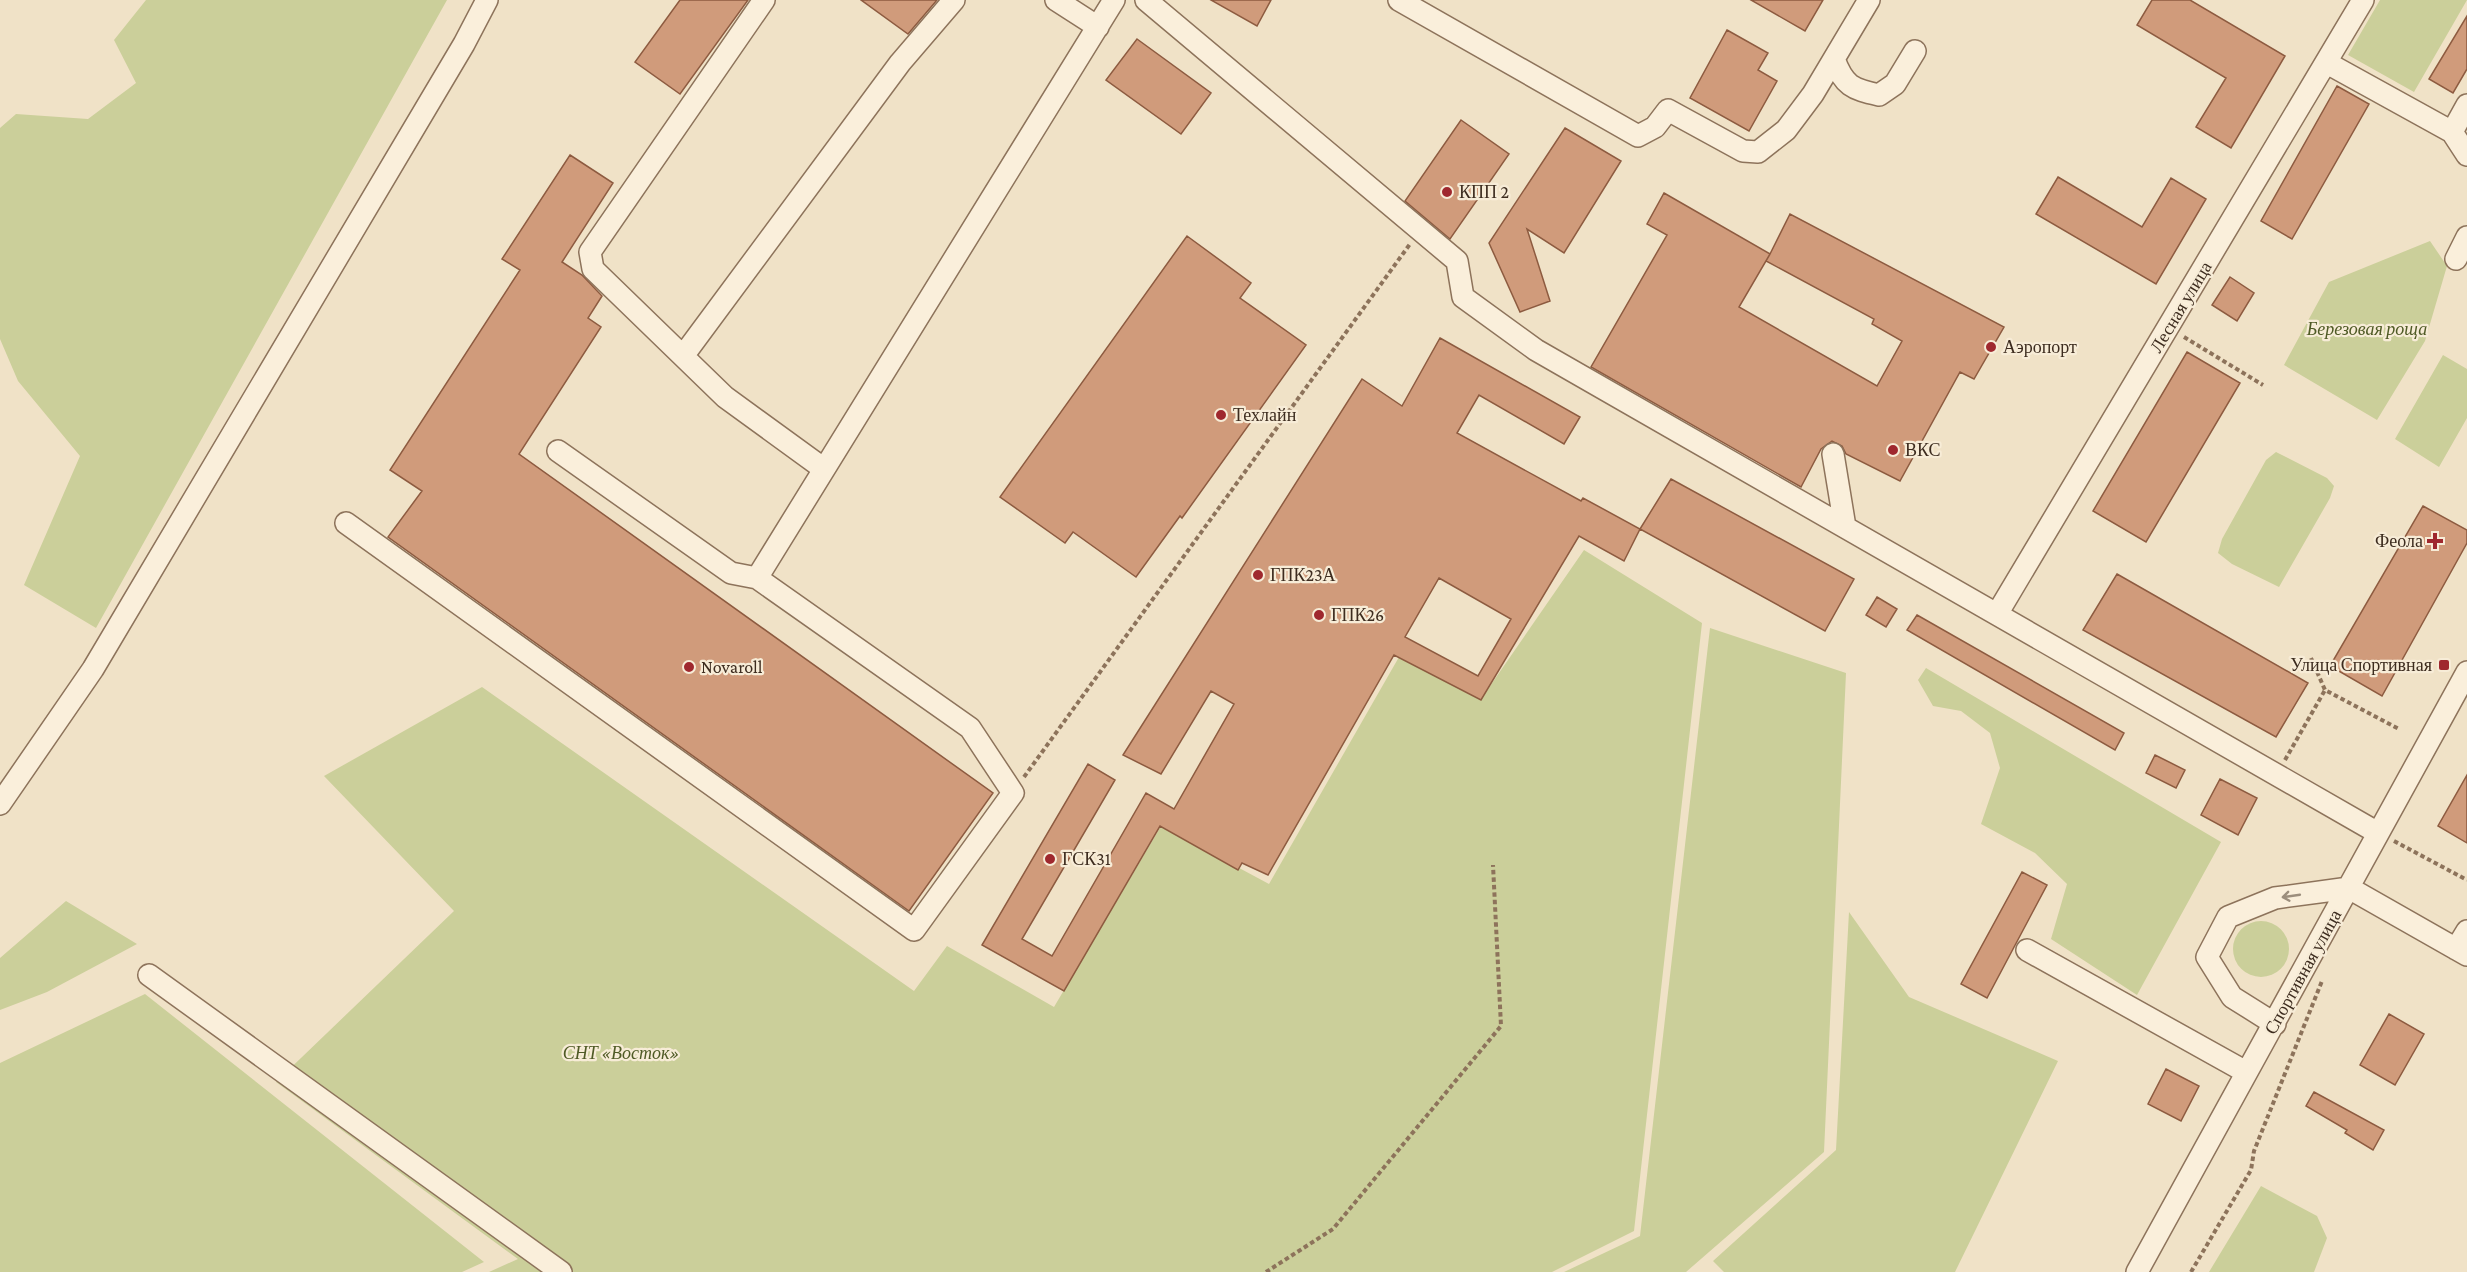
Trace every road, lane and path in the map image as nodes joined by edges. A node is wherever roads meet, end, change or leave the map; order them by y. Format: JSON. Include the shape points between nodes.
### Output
{"nodes":[{"id":1,"x":486,"y":0,"type":"edge"},
{"id":2,"x":764,"y":0,"type":"edge"},
{"id":3,"x":954,"y":0,"type":"edge"},
{"id":4,"x":1056,"y":0,"type":"edge"},
{"id":5,"x":1114,"y":0,"type":"edge"},
{"id":6,"x":1146,"y":0,"type":"edge"},
{"id":7,"x":1399,"y":0,"type":"edge"},
{"id":8,"x":1869,"y":0,"type":"edge"},
{"id":9,"x":2363,"y":0,"type":"edge"},
{"id":10,"x":1098,"y":27,"type":"junction"},
{"id":11,"x":1915,"y":51,"type":"dead end"},
{"id":12,"x":1834,"y":59,"type":"junction"},
{"id":13,"x":2327,"y":63,"type":"junction"},
{"id":14,"x":2467,"y":105,"type":"edge"},
{"id":15,"x":2452,"y":132,"type":"junction"},
{"id":16,"x":2467,"y":155,"type":"edge"},
{"id":17,"x":1420,"y":230,"type":"junction"},
{"id":18,"x":2467,"y":237,"type":"edge"},
{"id":19,"x":2456,"y":259,"type":"dead end"},
{"id":20,"x":2169,"y":328,"type":"junction"},
{"id":21,"x":683,"y":356,"type":"junction"},
{"id":22,"x":2263,"y":385,"type":"dead end"},
{"id":23,"x":558,"y":451,"type":"dead end"},
{"id":24,"x":1833,"y":454,"type":"dead end"},
{"id":25,"x":824,"y":469,"type":"junction"},
{"id":26,"x":346,"y":523,"type":"dead end"},
{"id":27,"x":1845,"y":527,"type":"junction"},
{"id":28,"x":757,"y":578,"type":"junction"},
{"id":29,"x":1998,"y":614,"type":"junction"},
{"id":30,"x":2311,"y":657,"type":"dead end"},
{"id":31,"x":2467,"y":672,"type":"edge"},
{"id":32,"x":2325,"y":690,"type":"junction"},
{"id":33,"x":2399,"y":729,"type":"dead end"},
{"id":34,"x":2277,"y":774,"type":"junction"},
{"id":35,"x":1013,"y":793,"type":"junction"},
{"id":36,"x":0,"y":804,"type":"edge"},
{"id":37,"x":2378,"y":833,"type":"junction"},
{"id":38,"x":2398,"y":843,"type":"dead end"},
{"id":39,"x":1493,"y":865,"type":"dead end"},
{"id":40,"x":2467,"y":880,"type":"edge"},
{"id":41,"x":2349,"y":888,"type":"junction"},
{"id":42,"x":2463,"y":945,"type":"edge"},
{"id":43,"x":2027,"y":950,"type":"dead end"},
{"id":44,"x":149,"y":975,"type":"dead end"},
{"id":45,"x":2322,"y":980,"type":"dead end"},
{"id":46,"x":2275,"y":1024,"type":"junction"},
{"id":47,"x":2246,"y":1072,"type":"junction"},
{"id":48,"x":561,"y":1272,"type":"edge"},
{"id":49,"x":1266,"y":1272,"type":"edge"},
{"id":50,"x":2137,"y":1272,"type":"edge"},
{"id":51,"x":2192,"y":1272,"type":"edge"}],
"edges":[{"from":1,"to":36,"type":"street","via":[[374,198],[93,669]]},
{"from":2,"to":21,"type":"street","via":[[590,252],[593,268]]},
{"from":3,"to":21,"type":"street","via":[[900,63]]},
{"from":4,"to":10,"type":"street"},
{"from":5,"to":10,"type":"street"},
{"from":6,"to":17,"type":"street"},
{"from":7,"to":12,"type":"street","via":[[1638,136],[1654,127],[1668,110],[1743,151],[1758,152],[1786,130]]},
{"from":8,"to":12,"type":"street"},
{"from":9,"to":13,"type":"street","name":"Лесная улица"},
{"from":10,"to":25,"type":"street"},
{"from":11,"to":12,"type":"street","via":[[1895,84],[1879,95],[1856,90],[1839,75]]},
{"from":13,"to":15,"type":"street"},
{"from":13,"to":20,"type":"street","name":"Лесная улица"},
{"from":14,"to":15,"type":"street"},
{"from":15,"to":16,"type":"street"},
{"from":17,"to":27,"type":"street","via":[[1457,261],[1463,297],[1536,350]]},
{"from":17,"to":35,"type":"path"},
{"from":18,"to":19,"type":"street"},
{"from":20,"to":22,"type":"path"},
{"from":20,"to":29,"type":"street","name":"Лесная улица"},
{"from":21,"to":25,"type":"street","via":[[725,397]]},
{"from":23,"to":28,"type":"street","via":[[731,573]]},
{"from":24,"to":27,"type":"street"},
{"from":25,"to":28,"type":"street"},
{"from":26,"to":35,"type":"street","via":[[914,930]]},
{"from":27,"to":29,"type":"street"},
{"from":28,"to":35,"type":"street","via":[[970,728]]},
{"from":29,"to":34,"type":"street"},
{"from":30,"to":32,"type":"path"},
{"from":31,"to":37,"type":"street","name":"Спортивная улица"},
{"from":32,"to":33,"type":"path"},
{"from":32,"to":34,"type":"path"},
{"from":34,"to":37,"type":"street"},
{"from":37,"to":41,"type":"street","name":"Спортивная улица"},
{"from":38,"to":40,"type":"path"},
{"from":39,"to":49,"type":"path","via":[[1501,1026],[1333,1229]]},
{"from":41,"to":42,"type":"street"},
{"from":41,"to":46,"type":"street","name":"Спортивная улица"},
{"from":41,"to":46,"type":"street","one_way":true,"via":[[2275,898],[2228,916],[2207,957],[2232,997]]},
{"from":43,"to":47,"type":"street"},
{"from":44,"to":48,"type":"street"},
{"from":45,"to":51,"type":"path","via":[[2254,1151],[2251,1170]]},
{"from":46,"to":47,"type":"street","name":"Спортивная улица"},
{"from":47,"to":50,"type":"street","name":"Спортивная улица"}]}
